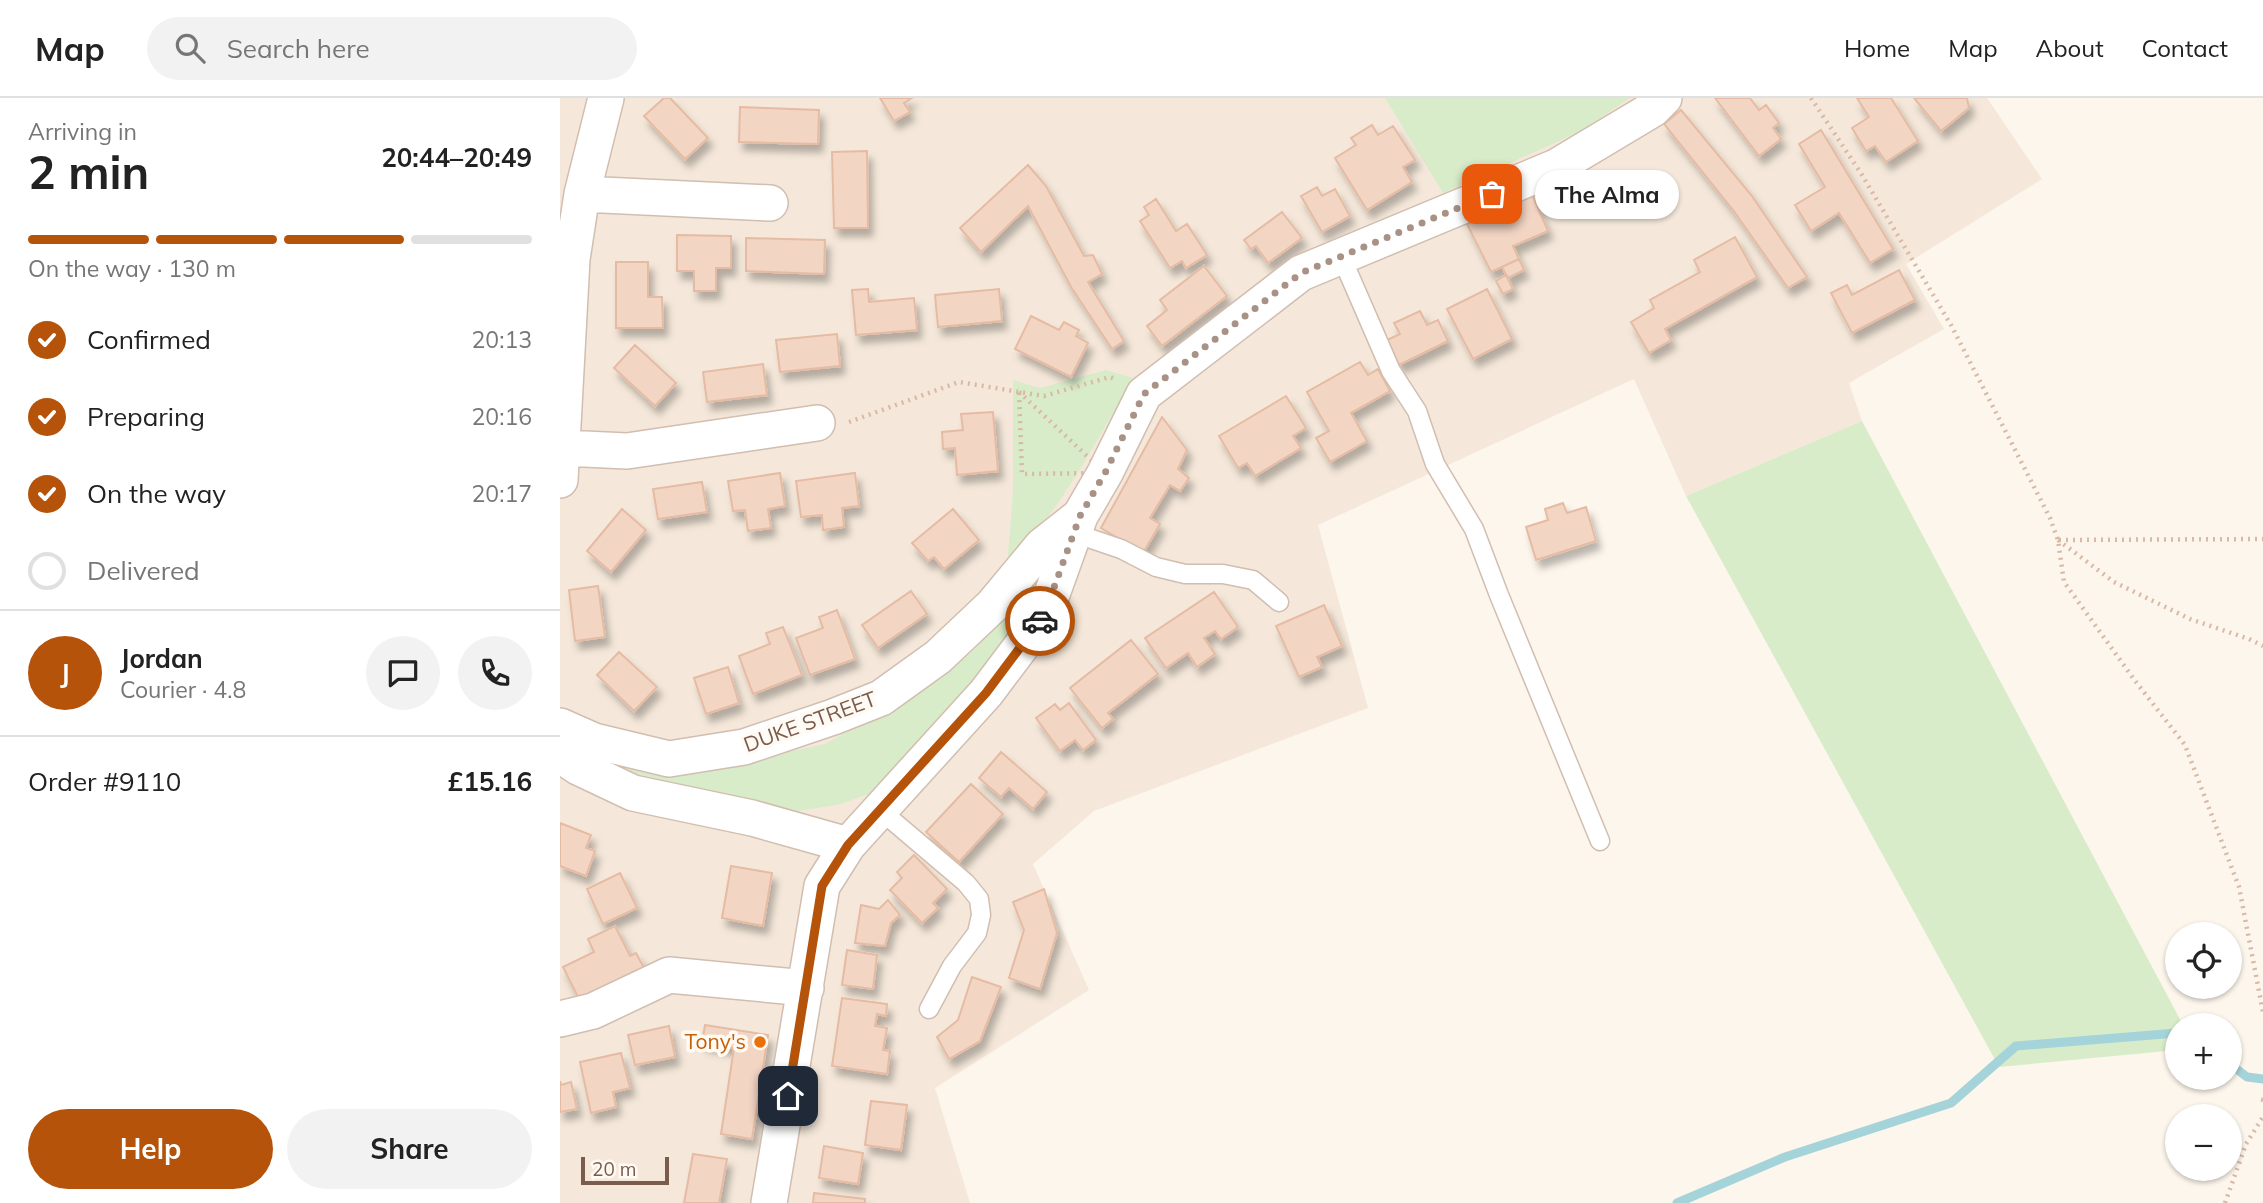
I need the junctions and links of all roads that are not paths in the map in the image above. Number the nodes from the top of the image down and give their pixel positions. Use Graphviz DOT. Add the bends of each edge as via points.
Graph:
graph roads {
  1 [pos="606,98"];
  2 [pos="1664,98"];
  3 [pos="582,194"];
  4 [pos="770,203"];
  5 [pos="1341,256"];
  6 [pos="564,331"];
  7 [pos="817,423"];
  8 [pos="561,464"];
  9 [pos="1077,524"];
  10 [pos="1279,602"];
  11 [pos="560,726"];
  12 [pos="560,755"];
  13 [pos="880,810"];
  14 [pos="1600,841"];
  15 [pos="848,845"];
  16 [pos="806,988"];
  17 [pos="929,1009"];
  18 [pos="560,1020"];
  19 [pos="769,1203"];
  1 -- 3 [label="street"];
  2 -- 5 [label="street" via="1556,167"];
  3 -- 4 [label="street"];
  3 -- 6 [label="street"];
  5 -- 9 [label="street" via="1301,273 1144,394"];
  5 -- 14 [label="lane" via="1391,371 1417,411 1435,464 1474,529"];
  6 -- 8 [label="street"];
  7 -- 8 [label="street"];
  9 -- 10 [label="lane" via="1156,567 1253,580"];
  9 -- 11 [label="street, DUKE STREET" via="1041,546 993,606 938,657 881,698 833,717 744,747 669,759 594,741"];
  9 -- 13 [label="street" via="1044,615 986,693"];
  12 -- 15 [label="street" via="633,793 752,818"];
  13 -- 15 [label="street"];
  13 -- 17 [label="lane" via="979,899 977,933 952,966"];
  15 -- 16 [label="street" via="822,886"];
  16 -- 18 [label="street" via="669,975 593,1011"];
  16 -- 19 [label="street"];
}
